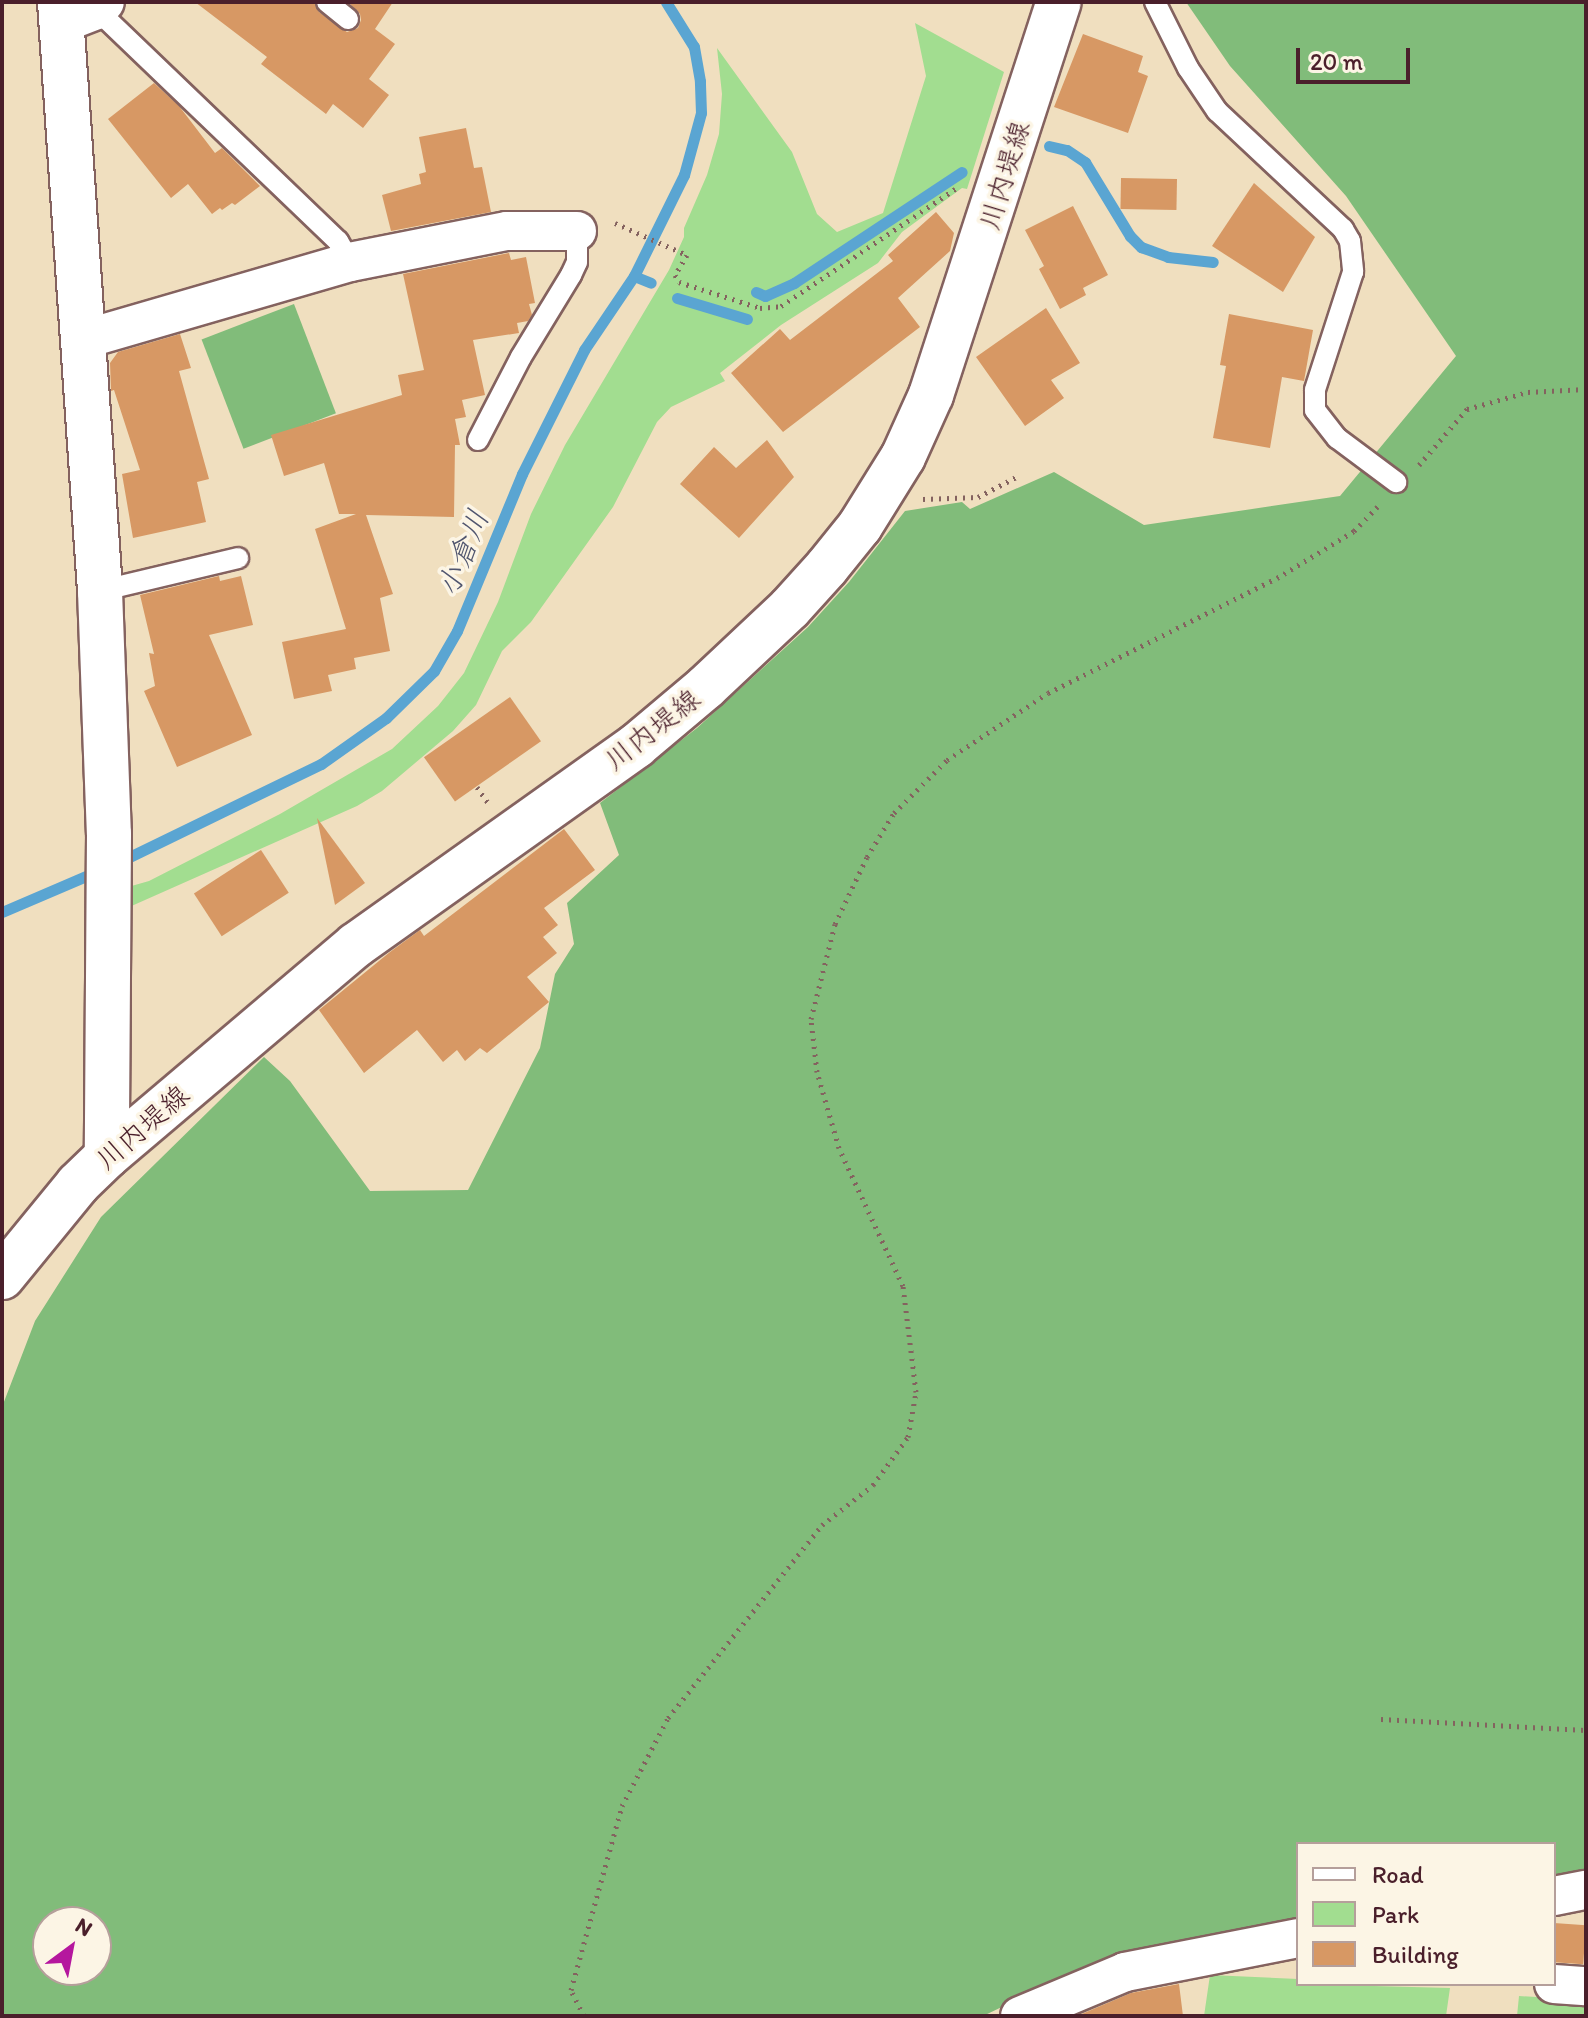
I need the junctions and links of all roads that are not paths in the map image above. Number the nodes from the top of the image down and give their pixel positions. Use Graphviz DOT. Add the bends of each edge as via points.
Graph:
graph roads {
  1 [pos="327,2"];
  2 [pos="1059,2"];
  3 [pos="1155,2"];
  4 [pos="81,9"];
  5 [pos="348,19"];
  6 [pos="594,227"];
  7 [pos="350,262"];
  8 [pos="85,339"];
  9 [pos="478,440"];
  10 [pos="1396,482"];
  11 [pos="238,558"];
  12 [pos="100,591"];
  13 [pos="107,1156"];
  14 [pos="2,1277"];
  15 [pos="1586,1890"];
  16 [pos="1556,1896"];
  17 [pos="1296,1938"];
  18 [pos="1245,1947"];
  19 [pos="1296,1962"];
  20 [pos="1556,1984"];
  21 [pos="1586,1986"];
  22 [pos="1020,2016"];
  1 -- 5 [label="lane"];
  2 -- 13 [label="main road, 川内堤線" via="931,395 903,457 827,567 706,687 636,746 337,960"];
  3 -- 10 [label="lane" via="1217,111 1350,241 1353,272 1315,390 1315,410 1337,438"];
  4 -- 7 [label="lane" via="338,241"];
  4 -- 8 [label="main road"];
  6 -- 7 [label="street" via="507,231"];
  6 -- 9 [label="lane"];
  7 -- 8 [label="street"];
  8 -- 12 [label="main road"];
  11 -- 12 [label="lane"];
  12 -- 13 [label="main road" via="109,834"];
  13 -- 14 [label="main road, 川内堤線"];
  15 -- 16 [label="street"];
  17 -- 18 [label="street"];
  18 -- 19 [label="street"];
  18 -- 22 [label="street" via="1116,1974"];
  20 -- 21 [label="street"];
}
